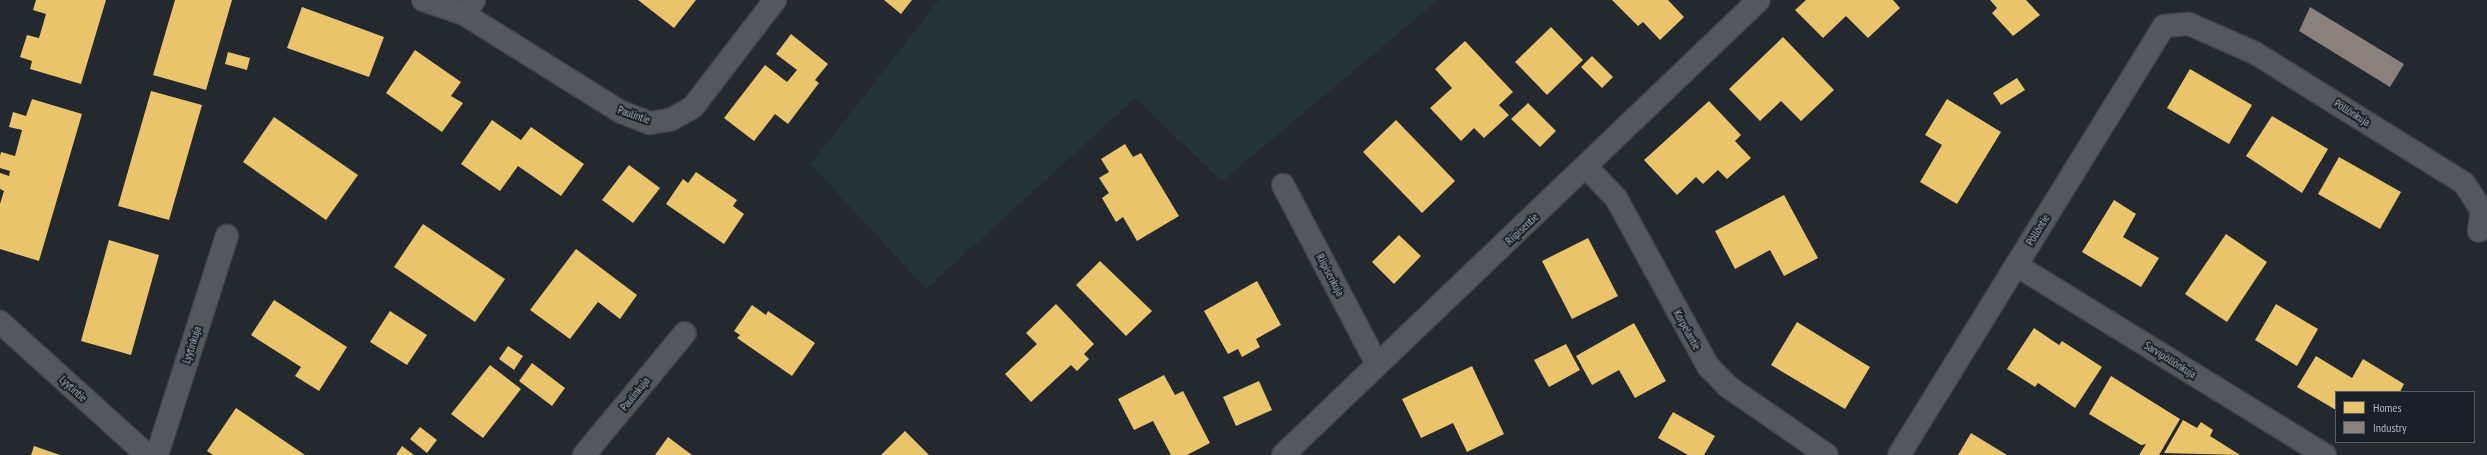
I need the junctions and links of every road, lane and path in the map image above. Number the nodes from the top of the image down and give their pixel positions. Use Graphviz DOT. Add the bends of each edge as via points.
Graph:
graph roads {
  1 [pos="423,0"];
  2 [pos="775,0"];
  3 [pos="1759,0"];
  4 [pos="469,7"];
  5 [pos="2190,24"];
  6 [pos="1587,168"];
  7 [pos="1283,185"];
  8 [pos="2479,231"];
  9 [pos="227,236"];
  10 [pos="2016,265"];
  11 [pos="0,322"];
  12 [pos="684,333"];
  13 [pos="1377,364"];
  14 [pos="147,455"];
  15 [pos="157,455"];
  16 [pos="584,455"];
  17 [pos="1283,455"];
  18 [pos="1828,455"];
  19 [pos="1899,455"];
  20 [pos="2325,455"];
  1 -- 4 [label="street, Paulintie"];
  2 -- 4 [label="street, Paulintie" via="693,107 670,120 650,123 621,112"];
  3 -- 6 [label="street, Riipisentie"];
  5 -- 8 [label="street, Pöllönkuja" via="2255,53 2464,183 2482,211"];
  5 -- 10 [label="street, Pöllöntie" via="2164,26"];
  6 -- 13 [label="street, Riipisentie"];
  6 -- 18 [label="street, Korpelantie" via="1616,198 1708,366 1727,386"];
  7 -- 13 [label="street, Riipisenkuja"];
  9 -- 15 [label="street, Lyytinkuja"];
  10 -- 19 [label="street, Pöllöntie"];
  10 -- 20 [label="street, Sarvipöllönkuja"];
  11 -- 14 [label="street, Lyytintie"];
  12 -- 16 [label="street, Paulinkuja"];
  13 -- 17 [label="street, Riipisentie"];
}
